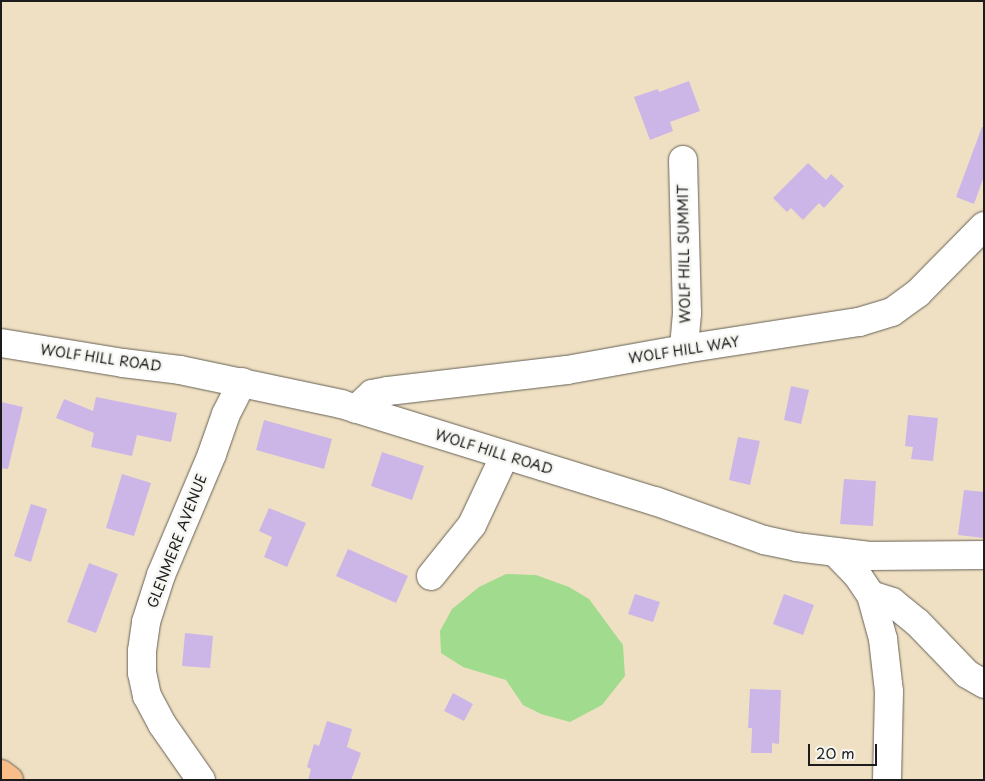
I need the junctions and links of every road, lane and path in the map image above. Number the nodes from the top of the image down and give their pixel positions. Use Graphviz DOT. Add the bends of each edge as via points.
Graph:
graph roads {
  1 [pos="683,160"];
  2 [pos="984,226"];
  3 [pos="1,343"];
  4 [pos="684,349"];
  5 [pos="242,382"];
  6 [pos="356,409"];
  7 [pos="505,455"];
  8 [pos="835,552"];
  9 [pos="984,555"];
  10 [pos="431,576"];
  11 [pos="871,595"];
  12 [pos="984,684"];
  13 [pos="1,774"];
  14 [pos="9,780"];
  15 [pos="201,780"];
  16 [pos="887,780"];
  1 -- 4 [label="street, WOLF HILL SUMMIT" via="687,313"];
  2 -- 4 [label="street, WOLF HILL WAY" via="918,293 892,312 859,322"];
  3 -- 5 [label="street, WOLF HILL ROAD"];
  4 -- 6 [label="street, WOLF HILL WAY" via="567,370 388,391 372,394"];
  5 -- 6 [label="street, WOLF HILL ROAD"];
  5 -- 15 [label="street, GLENMERE AVENUE" via="161,575 146,622 142,651 147,696 162,724"];
  6 -- 7 [label="street, WOLF HILL ROAD"];
  7 -- 8 [label="street, WOLF HILL ROAD" via="655,501 764,540"];
  7 -- 10 [label="street" via="472,525"];
  8 -- 9 [label="street, WOLF HILL ROAD" via="869,556"];
  8 -- 11 [label="street"];
  11 -- 12 [label="street" via="892,602 917,622 967,674"];
  11 -- 16 [label="street" via="887,665"];
  13 -- 14 [label="highway"];
}
